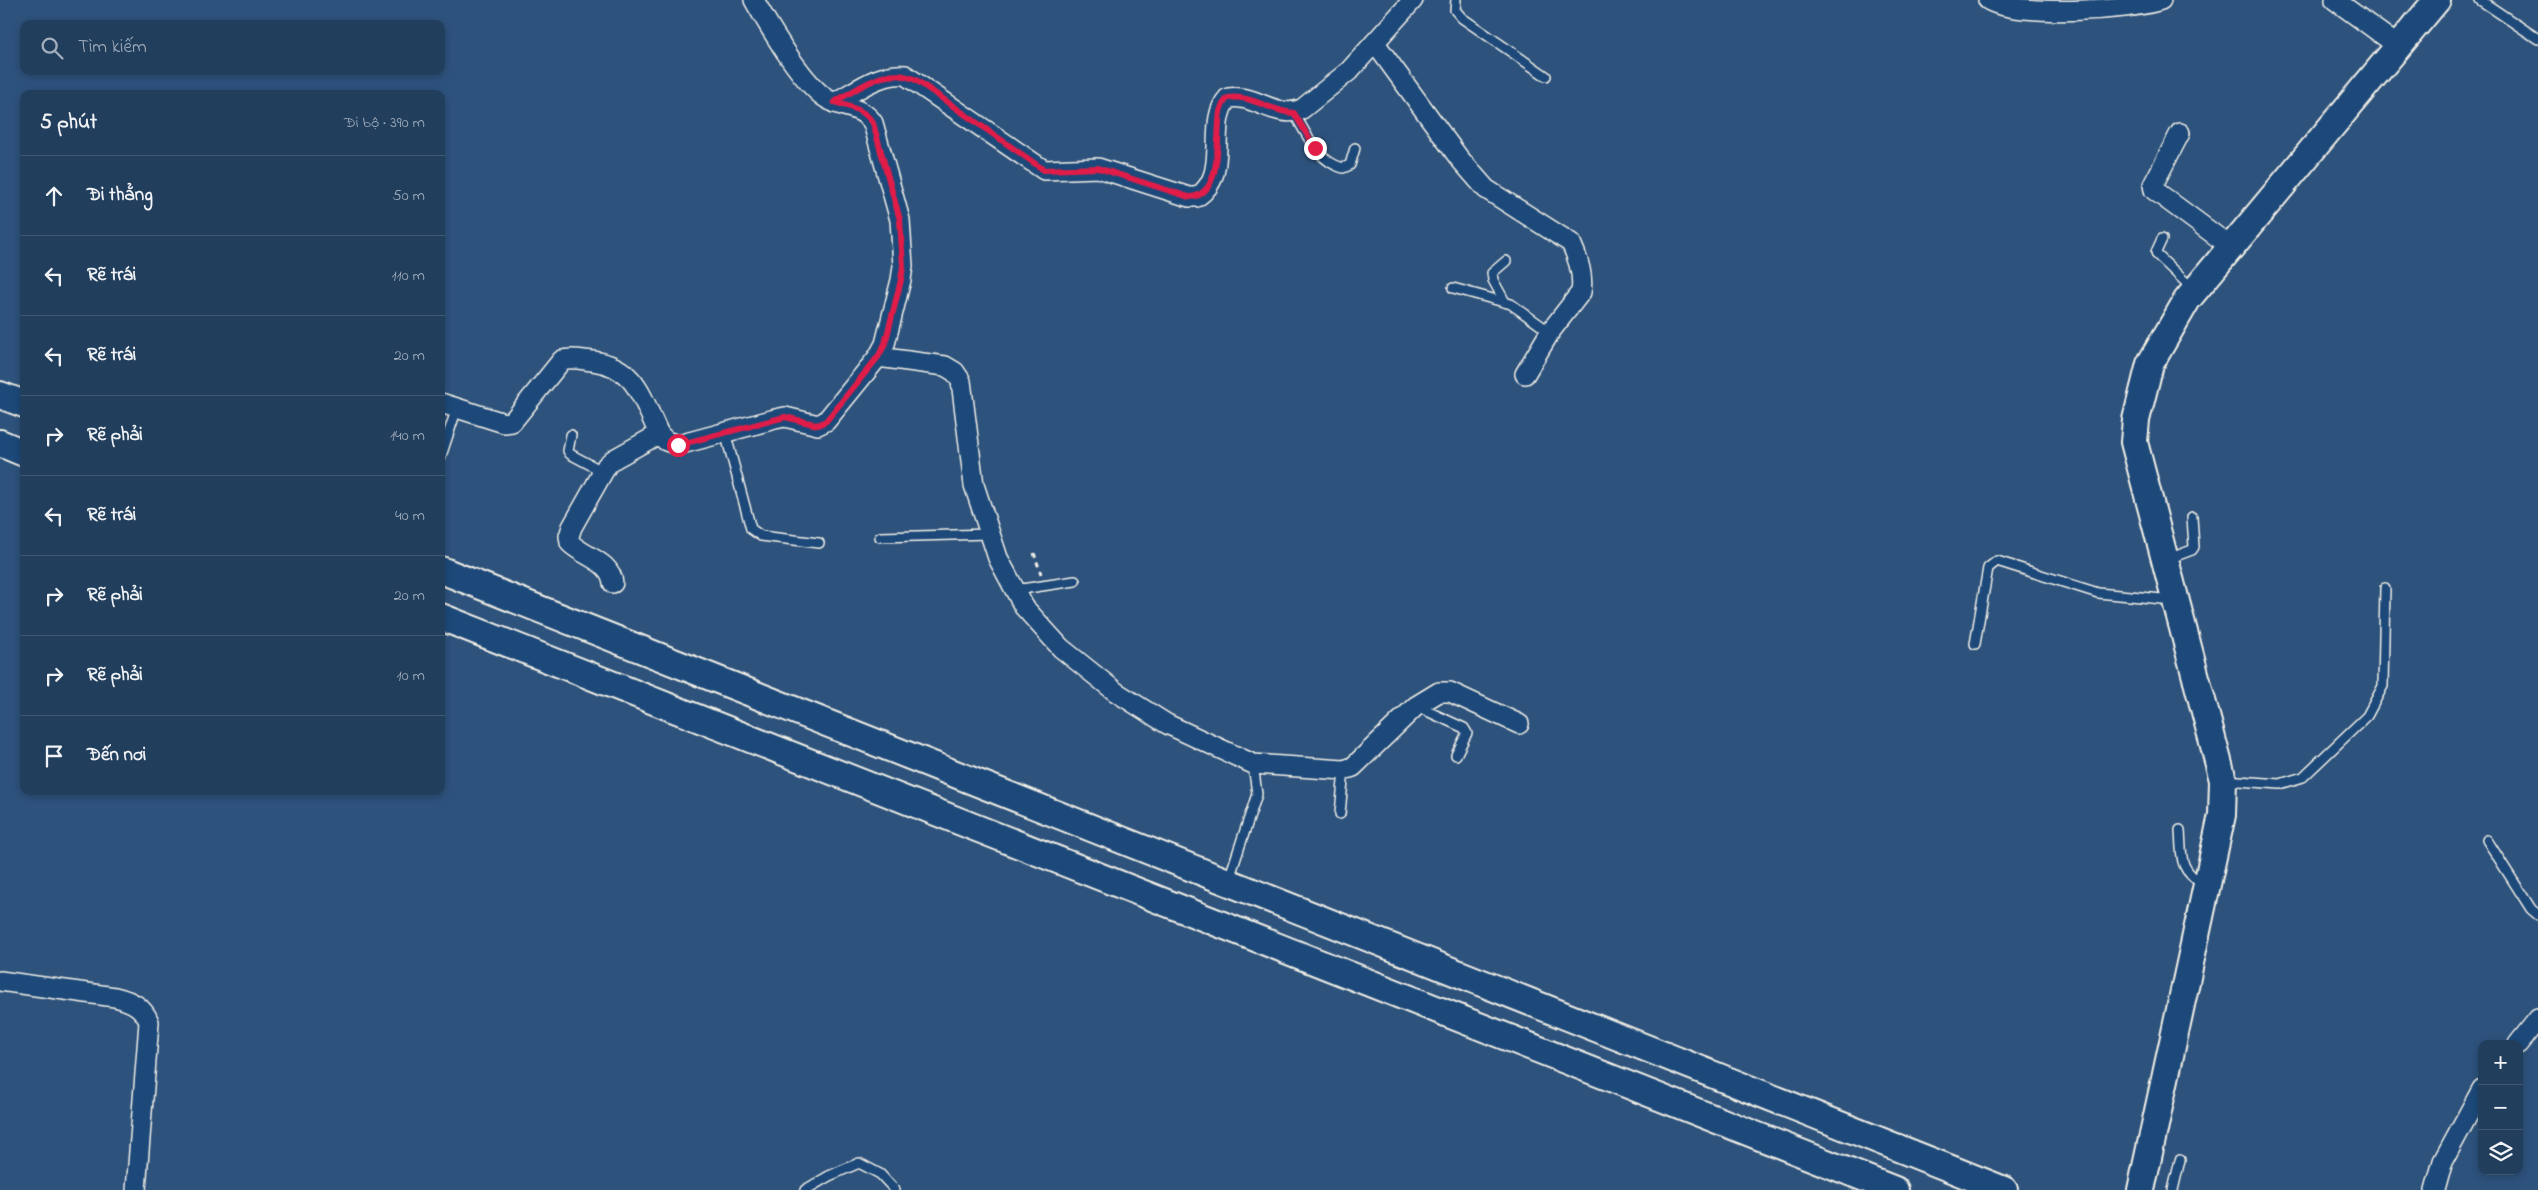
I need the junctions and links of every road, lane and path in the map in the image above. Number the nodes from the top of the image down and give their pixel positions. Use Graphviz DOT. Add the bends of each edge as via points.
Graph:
graph roads {
  1 [pos="754,0"];
  2 [pos="1414,0"];
  3 [pos="1456,0"];
  4 [pos="1988,0"];
  5 [pos="2161,0"];
  6 [pos="2335,0"];
  7 [pos="2437,0"];
  8 [pos="2480,0"];
  9 [pos="2538,39"];
  10 [pos="1375,43"];
  11 [pos="2398,46"];
  12 [pos="1546,76"];
  13 [pos="834,102"];
  14 [pos="1294,113"];
  15 [pos="2180,133"];
  16 [pos="1356,148"];
  17 [pos="2162,239"];
  18 [pos="2231,247"];
  19 [pos="1506,261"];
  20 [pos="1453,288"];
  21 [pos="2194,290"];
  22 [pos="1505,302"];
  23 [pos="1550,332"];
  24 [pos="878,357"];
  25 [pos="1525,374"];
  26 [pos="0,395"];
  27 [pos="20,402"];
  28 [pos="449,406"];
  29 [pos="445,431"];
  30 [pos="725,432"];
  31 [pos="660,434"];
  32 [pos="571,435"];
  33 [pos="0,443"];
  34 [pos="20,451"];
  35 [pos="602,471"];
  36 [pos="2192,517"];
  37 [pos="990,534"];
  38 [pos="880,537"];
  39 [pos="819,543"];
  40 [pos="1034,553"];
  41 [pos="2165,560"];
  42 [pos="445,572"];
  43 [pos="1075,581"];
  44 [pos="613,583"];
  45 [pos="1044,586"];
  46 [pos="2385,588"];
  47 [pos="1015,590"];
  48 [pos="2176,601"];
  49 [pos="445,619"];
  50 [pos="1974,644"];
  51 [pos="1416,706"];
  52 [pos="1519,724"];
  53 [pos="1456,754"];
  54 [pos="1253,764"];
  55 [pos="1344,770"];
  56 [pos="2223,780"];
  57 [pos="1340,814"];
  58 [pos="2180,830"];
  59 [pos="2487,840"];
  60 [pos="1228,882"];
  61 [pos="2206,886"];
  62 [pos="2538,915"];
  63 [pos="0,981"];
  64 [pos="2538,1020"];
  65 [pos="2521,1040"];
  66 [pos="2478,1097"];
  67 [pos="2180,1160"];
  68 [pos="136,1190"];
  69 [pos="805,1190"];
  70 [pos="895,1190"];
  71 [pos="1895,1190"];
  72 [pos="2004,1190"];
  73 [pos="2141,1190"];
  74 [pos="2173,1190"];
  75 [pos="2435,1190"];
  1 -- 13 [label="street" via="779,42 816,90"];
  2 -- 10 [label="street"];
  3 -- 12 [label="lane" via="1455,10 1462,18"];
  4 -- 5 [label="street" via="1995,5 2020,10 2121,8"];
  6 -- 11 [label="street"];
  7 -- 11 [label="street"];
  8 -- 9 [label="lane"];
  10 -- 14 [label="street" via="1349,71"];
  10 -- 23 [label="street" via="1458,158 1486,189 1571,244 1577,256 1581,292"];
  11 -- 18 [label="street"];
  13 -- 14 [label="street" via="882,77 905,75 1044,170 1098,168 1189,197 1203,193 1216,166 1220,111 1228,98 1244,98"];
  13 -- 24 [label="street" via="861,111 873,123 900,220 901,280 885,344"];
  14 -- 16 [label="lane" via="1315,148 1336,167 1350,165"];
  15 -- 18 [label="street" via="2153,185 2154,190"];
  17 -- 21 [label="lane" via="2157,255"];
  18 -- 21 [label="street"];
  19 -- 22 [label="lane" via="1492,273"];
  20 -- 22 [label="lane"];
  21 -- 41 [label="street" via="2150,364 2136,420 2134,442"];
  22 -- 23 [label="lane"];
  23 -- 25 [label="street"];
  24 -- 30 [label="street" via="826,421 818,425 785,417"];
  24 -- 37 [label="street" via="945,366 961,381 974,485"];
  26 -- 27 [label="street"];
  28 -- 29 [label="lane"];
  28 -- 31 [label="street" via="504,423 512,422 562,360 608,363 627,373 634,381"];
  30 -- 31 [label="street" via="678,445 666,441"];
  30 -- 39 [label="lane" via="752,529 761,536"];
  31 -- 35 [label="street" via="614,459"];
  32 -- 35 [label="lane" via="570,454"];
  33 -- 34 [label="street"];
  35 -- 44 [label="street" via="569,536 570,543 606,567 612,574"];
  36 -- 41 [label="lane" via="2192,550"];
  37 -- 38 [label="lane"];
  37 -- 47 [label="street"];
  40 -- 45 [label="path"];
  41 -- 48 [label="street"];
  42 -- 60 [label="street"];
  43 -- 45 [label="lane"];
  45 -- 47 [label="lane"];
  46 -- 56 [label="lane" via="2383,686 2367,716 2303,777 2280,784"];
  47 -- 54 [label="street" via="1024,607 1061,648 1116,692 1167,724"];
  48 -- 50 [label="lane" via="2098,593 1997,561 1988,568"];
  48 -- 56 [label="street"];
  49 -- 71 [label="street"];
  51 -- 52 [label="street" via="1439,692 1450,692"];
  51 -- 53 [label="lane" via="1464,728 1467,733"];
  51 -- 55 [label="street" via="1353,768"];
  54 -- 55 [label="street"];
  54 -- 60 [label="lane" via="1257,794"];
  55 -- 57 [label="lane"];
  56 -- 61 [label="street" via="2222,815"];
  58 -- 61 [label="lane" via="2183,867 2190,877"];
  59 -- 62 [label="lane"];
  60 -- 72 [label="street"];
  61 -- 73 [label="street"];
  63 -- 68 [label="street" via="115,997 132,1001 146,1013 148,1022"];
  64 -- 65 [label="street"];
  66 -- 75 [label="street" via="2449,1148"];
  67 -- 74 [label="lane"];
  69 -- 70 [label="lane" via="859,1163 880,1174"];
}
